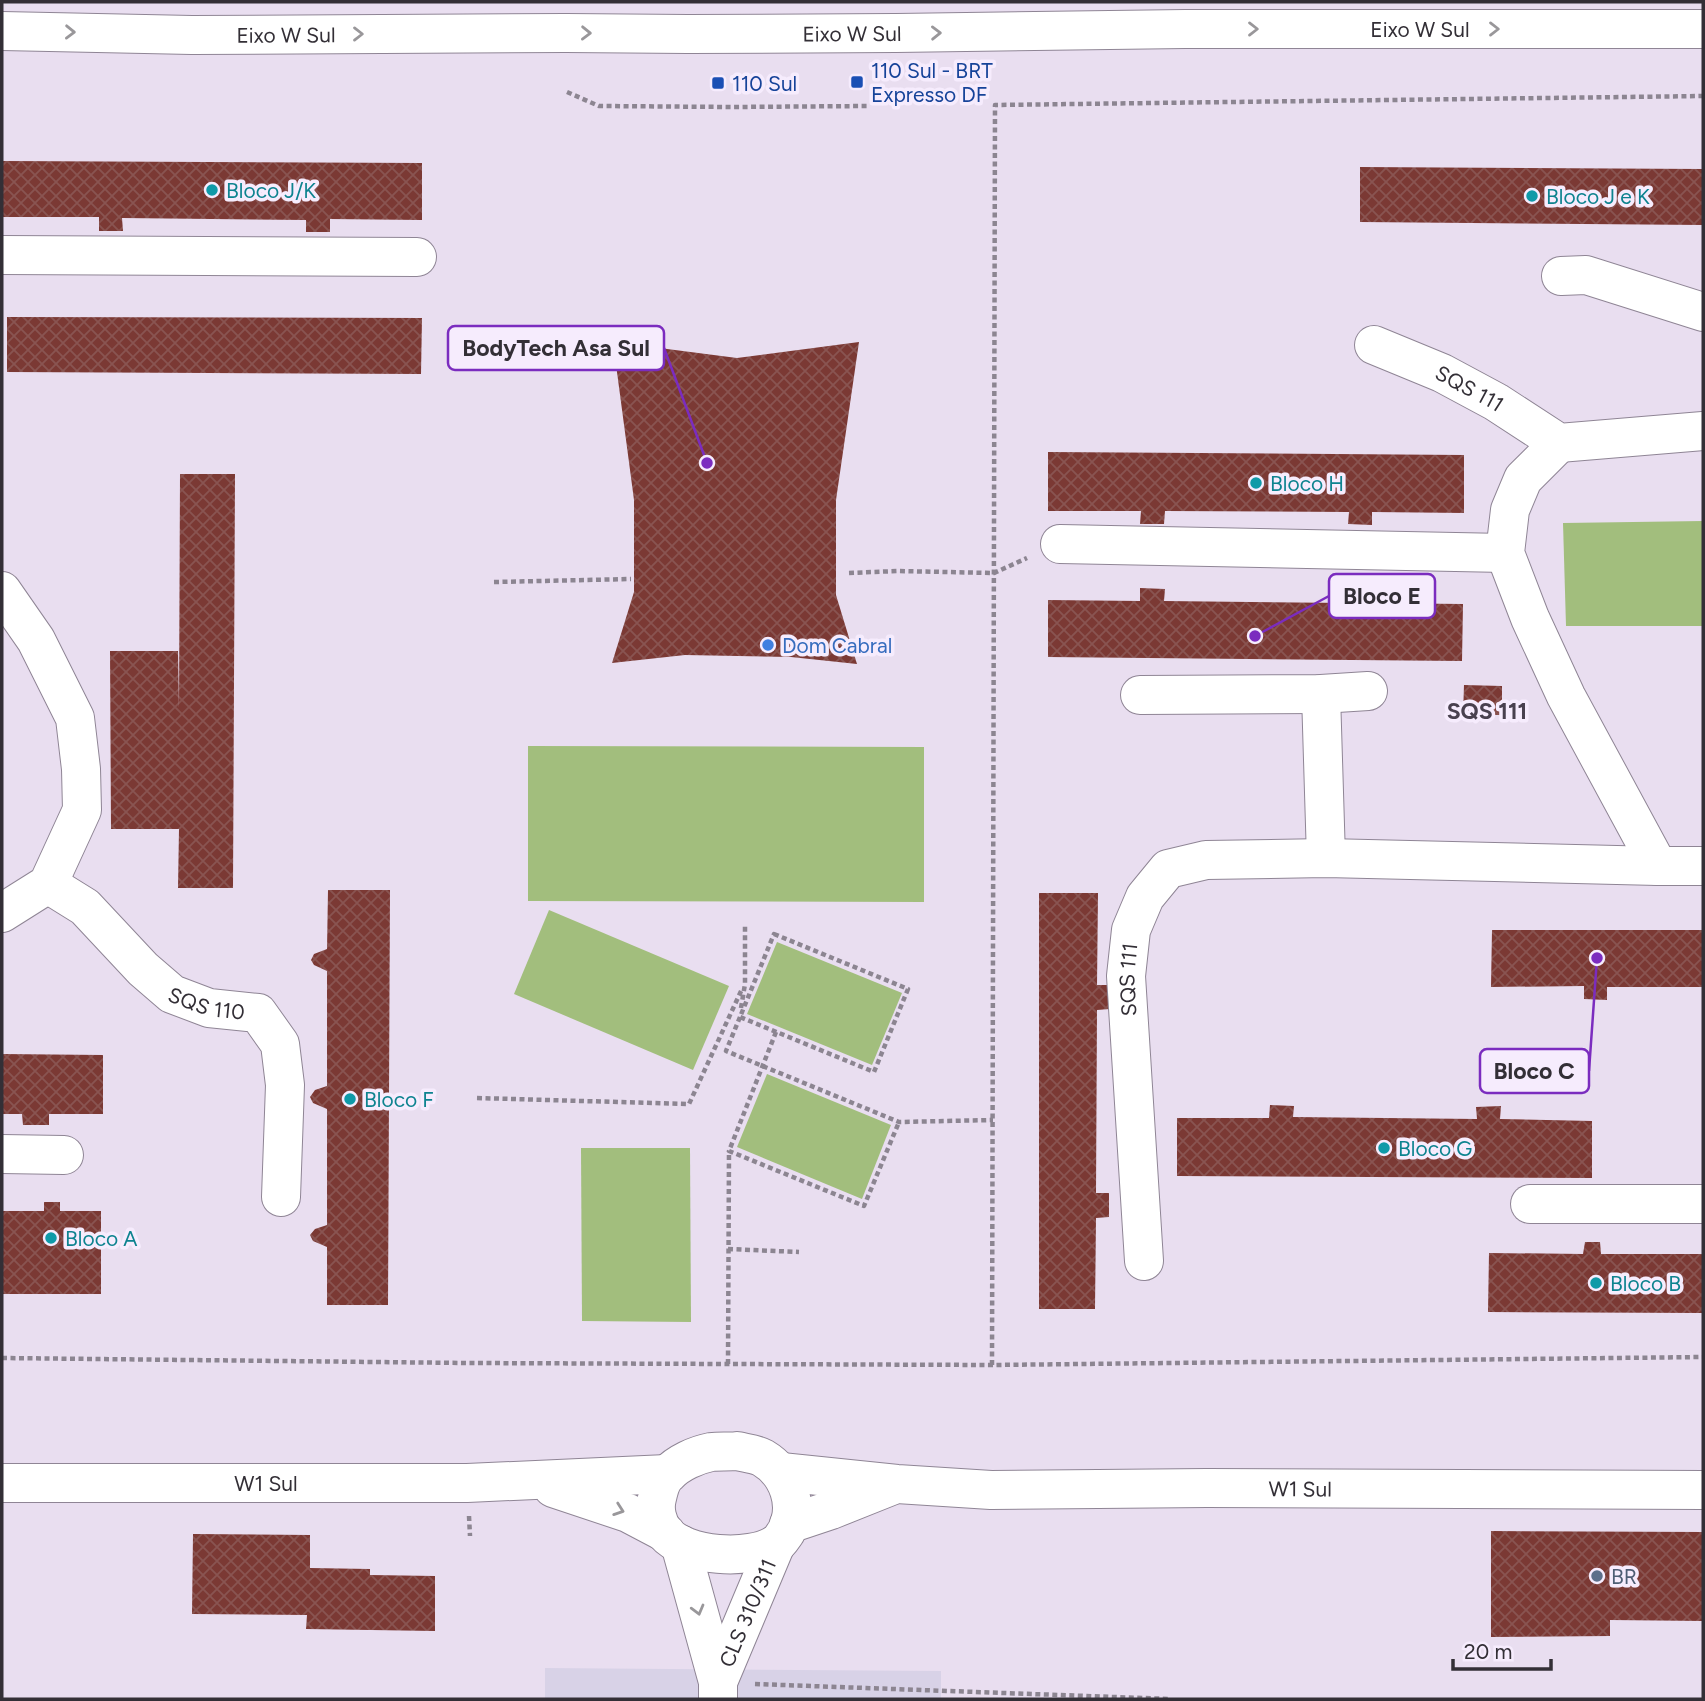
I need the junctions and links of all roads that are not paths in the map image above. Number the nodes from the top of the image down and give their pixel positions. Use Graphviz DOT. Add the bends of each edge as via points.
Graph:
graph roads {
  1 [pos="1703,29"];
  2 [pos="2,31"];
  3 [pos="2,255"];
  4 [pos="417,257"];
  5 [pos="1561,276"];
  6 [pos="1703,312"];
  7 [pos="1374,345"];
  8 [pos="1703,431"];
  9 [pos="1559,443"];
  10 [pos="1060,544"];
  11 [pos="1505,553"];
  12 [pos="2,591"];
  13 [pos="19,640"];
  14 [pos="1368,691"];
  15 [pos="1321,694"];
  16 [pos="1140,695"];
  17 [pos="1326,858"];
  18 [pos="1658,866"];
  19 [pos="1703,866"];
  20 [pos="48,884"];
  21 [pos="2,913"];
  22 [pos="2,1154"];
  23 [pos="64,1155"];
  24 [pos="281,1198"];
  25 [pos="1530,1204"];
  26 [pos="1703,1204"];
  27 [pos="1144,1261"];
  28 [pos="781,1472"];
  29 [pos="667,1474"];
  30 [pos="531,1481"];
  31 [pos="2,1483"];
  32 [pos="897,1484"];
  33 [pos="1703,1490"];
  34 [pos="783,1534"];
  35 [pos="673,1539"];
  36 [pos="718,1691"];
  2 -- 1 [label="street, Eixo W Sul, one-way" via="192,35"];
  3 -- 4 [label="street"];
  5 -- 6 [label="street" via="1586,275"];
  7 -- 9 [label="street, SQS 111" via="1442,373"];
  8 -- 9 [label="street"];
  9 -- 11 [label="street" via="1523,478 1510,510"];
  10 -- 11 [label="street"];
  11 -- 18 [label="street" via="1566,696"];
  12 -- 13 [label="street"];
  13 -- 20 [label="street" via="75,718 82,810"];
  14 -- 15 [label="street"];
  15 -- 16 [label="street"];
  15 -- 17 [label="street"];
  17 -- 18 [label="street, SQS 111"];
  17 -- 27 [label="street, SQS 111" via="1206,860 1168,869 1145,897 1131,930 1126,976"];
  18 -- 19 [label="street, SQS 111"];
  20 -- 21 [label="street"];
  20 -- 24 [label="street, SQS 110" via="85,907 172,994 209,1008 258,1013 280,1044 282,1058"];
  22 -- 23 [label="street"];
  25 -- 26 [label="street"];
  28 -- 29 [label="street" via="762,1457 737,1451 711,1452"];
  28 -- 32 [label="street, W1 Sul"];
  28 -- 34 [label="street" via="792,1507"];
  29 -- 30 [label="street, W1 Sul"];
  29 -- 35 [label="street" via="656,1502 657,1517"];
  30 -- 31 [label="street, W1 Sul"];
  30 -- 35 [label="street, W1 Sul, one-way" via="628,1513"];
  32 -- 33 [label="street, W1 Sul" via="991,1490"];
  32 -- 34 [label="street, W1 Sul"];
  34 -- 35 [label="street" via="751,1554 701,1552"];
  34 -- 36 [label="street, CLS 310/311"];
  35 -- 36 [label="street, CLS 310/311, one-way"];
}
